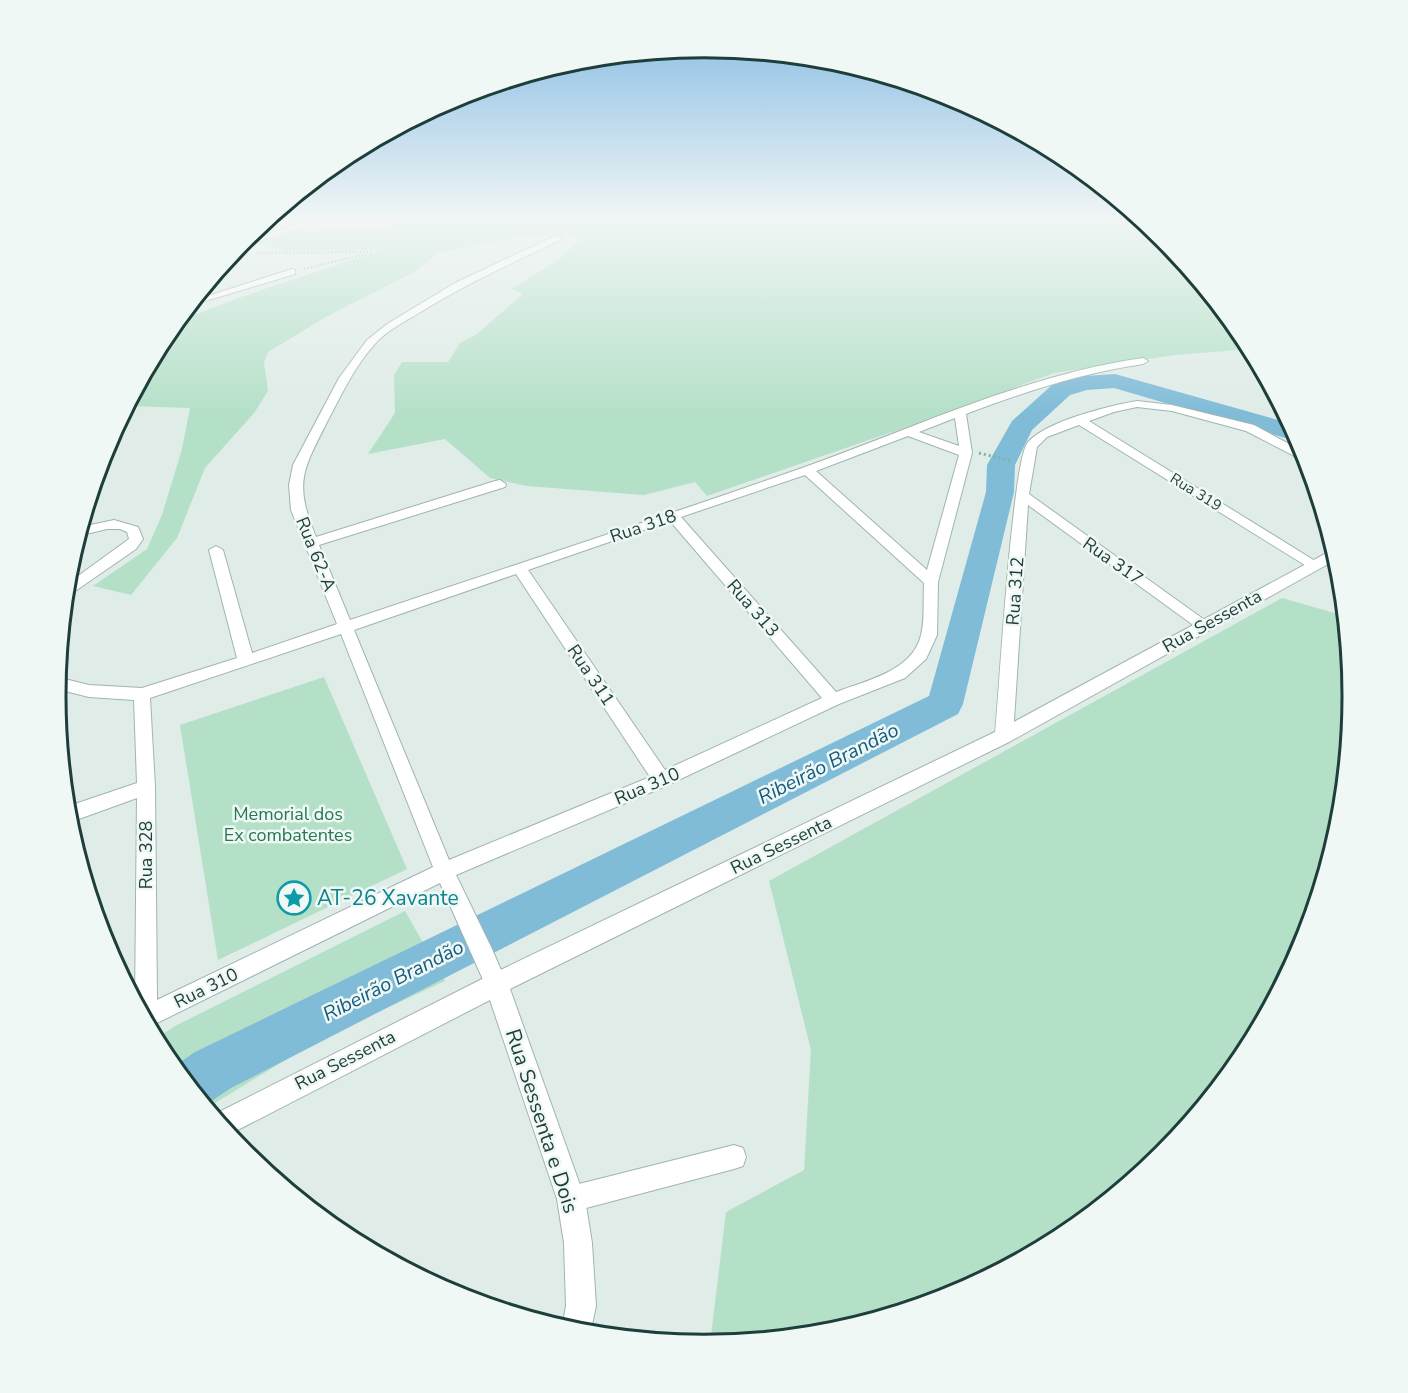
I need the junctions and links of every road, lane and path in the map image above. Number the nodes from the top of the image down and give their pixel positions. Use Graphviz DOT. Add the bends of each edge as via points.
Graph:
graph roads {
  1 [pos="260,282"];
  2 [pos="464,282"];
  3 [pos="205,300"];
  4 [pos="1143,361"];
  5 [pos="960,413"];
  6 [pos="1079,420"];
  7 [pos="908,432"];
  8 [pos="1292,450"];
  9 [pos="973,453"];
  10 [pos="1006,460"];
  11 [pos="807,470"];
  12 [pos="500,484"];
  13 [pos="1022,495"];
  14 [pos="672,515"];
  15 [pos="88,530"];
  16 [pos="312,543"];
  17 [pos="216,550"];
  18 [pos="1327,558"];
  19 [pos="1313,564"];
  20 [pos="520,569"];
  21 [pos="930,582"];
  22 [pos="76,584"];
  23 [pos="1205,626"];
  24 [pos="346,627"];
  25 [pos="246,661"];
  26 [pos="66,685"];
  27 [pos="142,694"];
  28 [pos="833,700"];
  29 [pos="1005,736"];
  30 [pos="662,780"];
  31 [pos="146,787"];
  32 [pos="76,812"];
  33 [pos="444,871"];
  34 [pos="496,984"];
  35 [pos="145,1004"];
  36 [pos="151,1014"];
  37 [pos="228,1121"];
  38 [pos="734,1157"];
  39 [pos="572,1199"];
  40 [pos="578,1322"];
  1 -- 3 [label="street"];
  2 -- 16 [label="street, Rua 62-A" via="391,326 355,361 299,465 295,485 298,510"];
  4 -- 5 [label="street, Rua 318" via="1056,378"];
  5 -- 7 [label="street, Rua 318"];
  5 -- 9 [label="street, Rua 310"];
  6 -- 8 [label="street" via="1137,404 1172,408 1233,423"];
  6 -- 13 [label="street, Rua 312" via="1043,434 1031,447"];
  6 -- 19 [label="street, Rua 319"];
  7 -- 9 [label="street"];
  7 -- 11 [label="street, Rua 318"];
  9 -- 10 [label="path"];
  9 -- 21 [label="street, Rua 310"];
  11 -- 14 [label="street, Rua 318"];
  11 -- 21 [label="street"];
  12 -- 16 [label="street"];
  13 -- 23 [label="street, Rua 317"];
  13 -- 29 [label="street, Rua 312"];
  14 -- 20 [label="street, Rua 318"];
  14 -- 28 [label="street, Rua 313"];
  15 -- 22 [label="street" via="125,525 134,530 136,539"];
  16 -- 24 [label="street, Rua 62-A"];
  17 -- 25 [label="street"];
  18 -- 19 [label="street, Rua Sessenta"];
  19 -- 23 [label="street, Rua Sessenta"];
  20 -- 24 [label="street, Rua 318"];
  20 -- 30 [label="street, Rua 311"];
  21 -- 28 [label="street, Rua 310" via="929,634 920,655 899,674"];
  23 -- 29 [label="street, Rua Sessenta"];
  24 -- 25 [label="street, Rua 318"];
  24 -- 33 [label="street, Rua 62-A"];
  25 -- 27 [label="street, Rua 318"];
  26 -- 27 [label="street" via="89,691"];
  27 -- 31 [label="street, Rua 328"];
  28 -- 30 [label="street, Rua 310"];
  29 -- 34 [label="street, Rua Sessenta"];
  30 -- 33 [label="street, Rua 310"];
  31 -- 32 [label="street"];
  31 -- 35 [label="street, Rua 328"];
  33 -- 34 [label="street, Rua 62-A"];
  33 -- 36 [label="street, Rua 310"];
  34 -- 37 [label="street, Rua Sessenta"];
  34 -- 39 [label="street, Rua Sessenta e Dois"];
  38 -- 39 [label="street"];
  39 -- 40 [label="street, Rua Sessenta e Dois" via="578,1243"];
}
